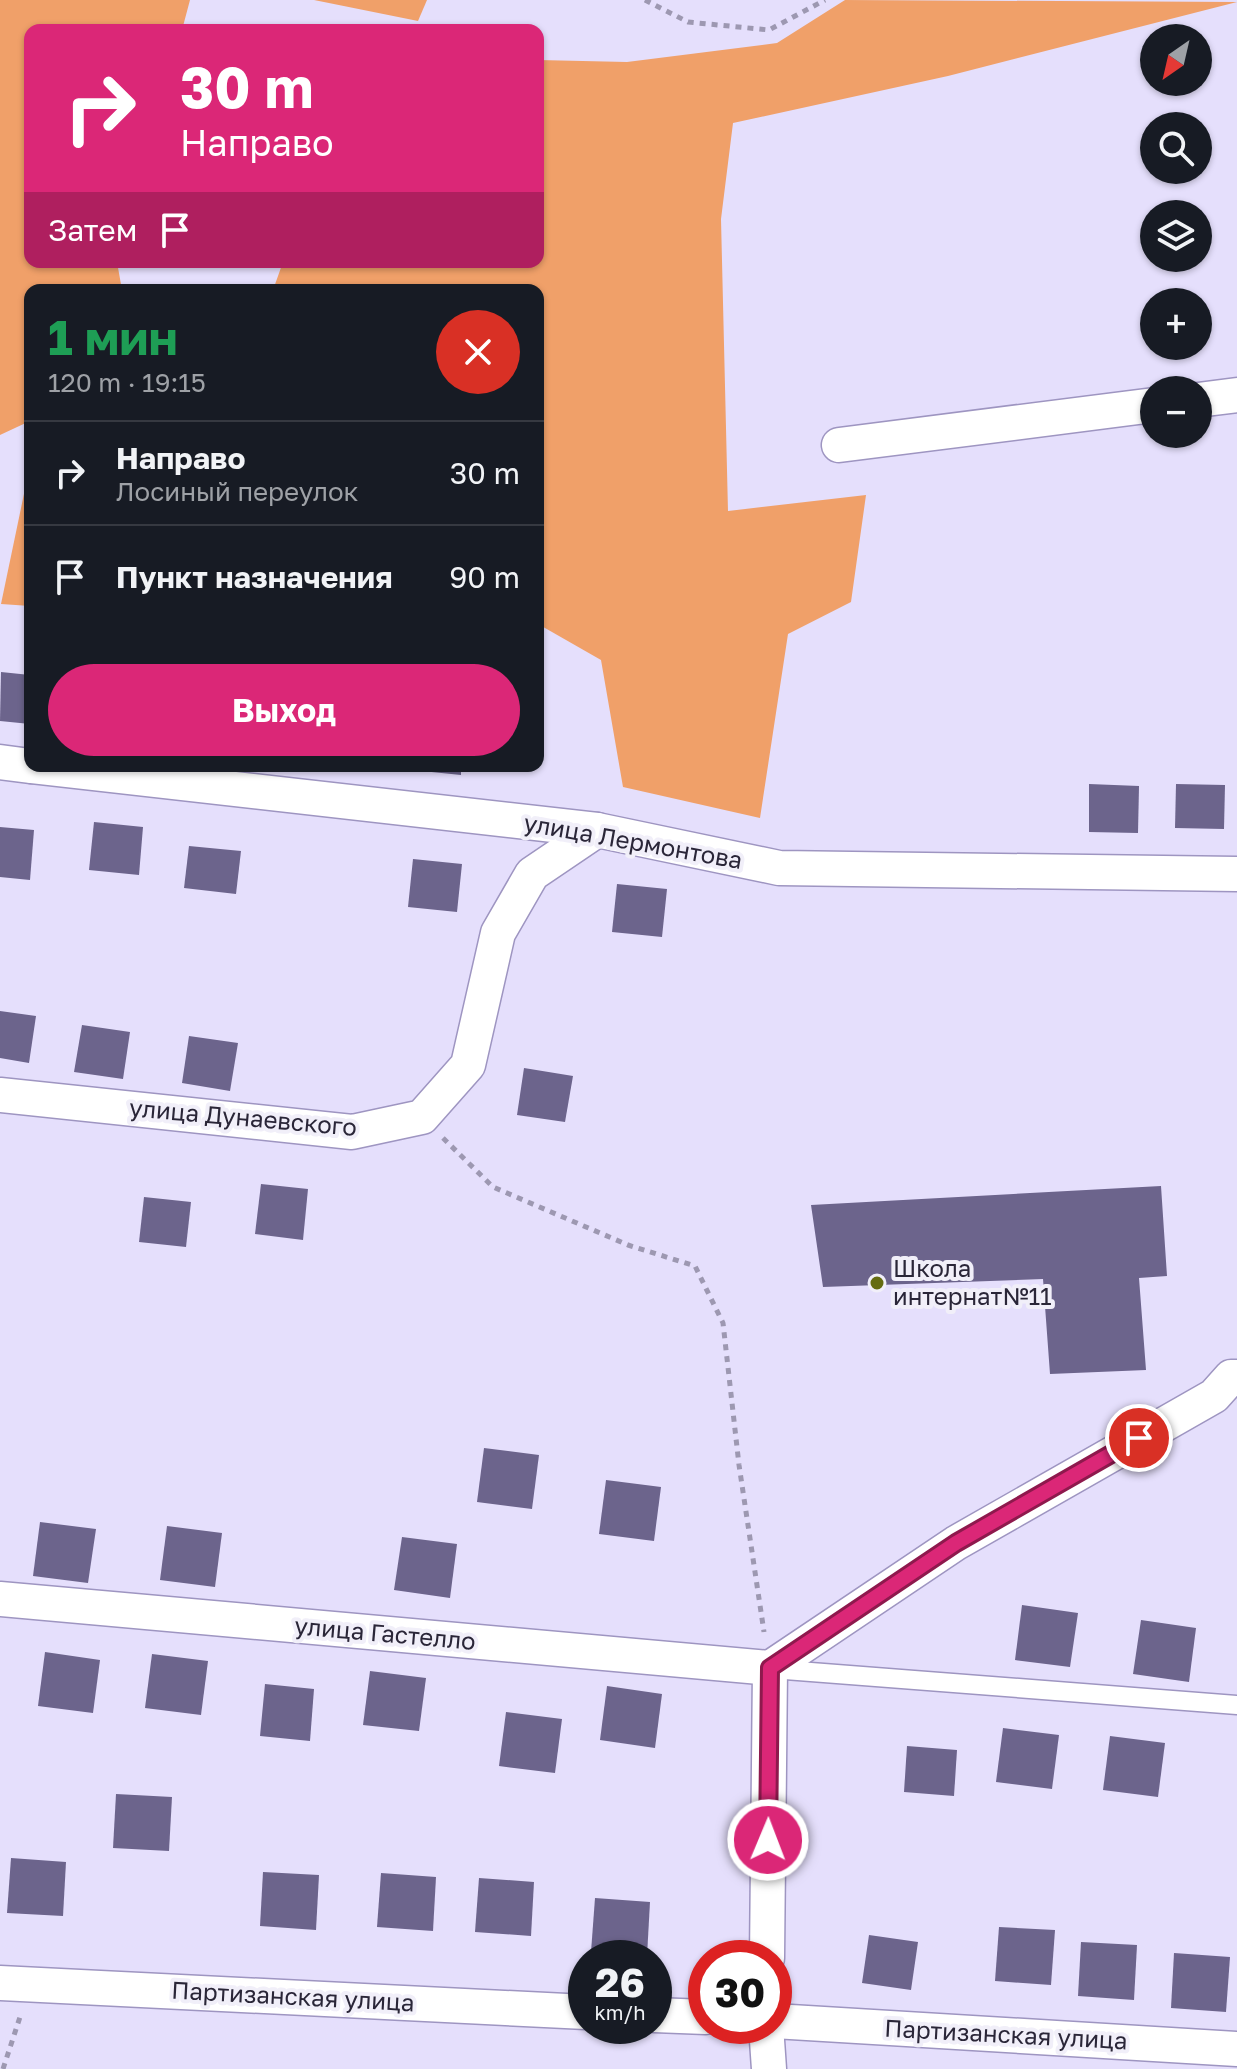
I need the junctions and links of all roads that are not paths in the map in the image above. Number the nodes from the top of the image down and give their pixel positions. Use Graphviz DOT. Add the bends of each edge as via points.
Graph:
graph roads {
  1 [pos="1237,395"];
  2 [pos="1212,398"];
  3 [pos="1140,407"];
  4 [pos="839,445"];
  5 [pos="0,762"];
  6 [pos="24,765"];
  7 [pos="84,772"];
  8 [pos="597,830"];
  9 [pos="1237,874"];
  10 [pos="0,1095"];
  11 [pos="1237,1377"];
  12 [pos="0,1599"];
  13 [pos="770,1668"];
  14 [pos="1237,1705"];
  15 [pos="767,1940"];
  16 [pos="15,1984"];
  17 [pos="568,2011"];
  18 [pos="792,2022"];
  19 [pos="767,2044"];
  20 [pos="1237,2049"];
  21 [pos="769,2069"];
  1 -- 2 [label="street"];
  3 -- 4 [label="street"];
  5 -- 6 [label="street, улица Лермонтова"];
  7 -- 8 [label="street, улица Лермонтова"];
  8 -- 9 [label="street, улица Лермонтова" via="779,868"];
  8 -- 10 [label="street, улица Дунаевского" via="532,874 498,933 468,1065 422,1117 352,1132"];
  11 -- 13 [label="street" via="1214,1396 956,1543"];
  12 -- 13 [label="street, улица Гастелло"];
  13 -- 14 [label="lane"];
  13 -- 15 [label="street"];
  16 -- 17 [label="street, Партизанская улица"];
  18 -- 20 [label="street, Партизанская улица"];
  19 -- 21 [label="street"];
}
